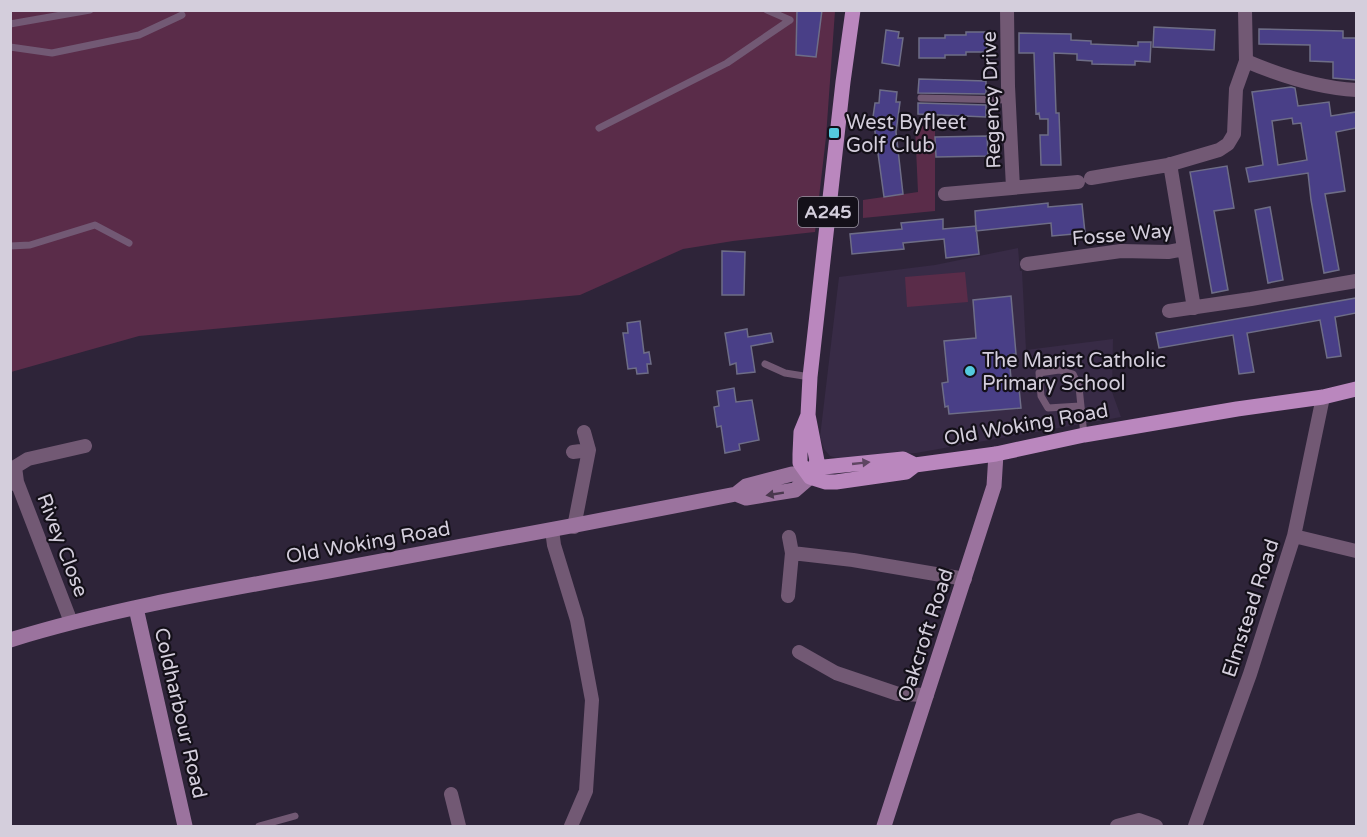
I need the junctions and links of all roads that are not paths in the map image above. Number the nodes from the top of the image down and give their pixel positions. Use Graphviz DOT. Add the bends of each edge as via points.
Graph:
graph roads {
  1 [pos="90,10"];
  2 [pos="767,10"];
  3 [pos="853,10"];
  4 [pos="1008,10"];
  5 [pos="1245,10"];
  6 [pos="182,15"];
  7 [pos="10,24"];
  8 [pos="10,47"];
  9 [pos="1246,61"];
  10 [pos="1356,90"];
  11 [pos="921,98"];
  12 [pos="1009,100"];
  13 [pos="599,128"];
  14 [pos="1170,164"];
  15 [pos="1013,188"];
  16 [pos="945,194"];
  17 [pos="129,243"];
  18 [pos="10,246"];
  19 [pos="1184,249"];
  20 [pos="1027,264"];
  21 [pos="1356,281"];
  22 [pos="1194,308"];
  23 [pos="1169,311"];
  24 [pos="765,364"];
  25 [pos="810,377"];
  26 [pos="1356,388"];
  27 [pos="1323,397"];
  28 [pos="1080,406"];
  29 [pos="584,432"];
  30 [pos="1084,435"];
  31 [pos="85,446"];
  32 [pos="589,450"];
  33 [pos="573,452"];
  34 [pos="996,454"];
  35 [pos="810,477"];
  36 [pos="14,483"];
  37 [pos="574,527"];
  38 [pos="552,530"];
  39 [pos="1294,536"];
  40 [pos="789,537"];
  41 [pos="1356,551"];
  42 [pos="792,552"];
  43 [pos="965,579"];
  44 [pos="788,596"];
  45 [pos="136,609"];
  46 [pos="71,622"];
  47 [pos="10,640"];
  48 [pos="799,652"];
  49 [pos="927,695"];
  50 [pos="451,794"];
  51 [pos="296,816"];
  52 [pos="185,826"];
  53 [pos="259,826"];
  54 [pos="459,826"];
  55 [pos="571,826"];
  56 [pos="884,826"];
  57 [pos="1117,826"];
  58 [pos="1156,826"];
  59 [pos="1195,826"];
  1 -- 7 [label="lane"];
  2 -- 13 [label="lane" via="790,20 727,63"];
  3 -- 25 [label="main road, A245"];
  4 -- 12 [label="street, Regency Drive"];
  5 -- 9 [label="street"];
  6 -- 8 [label="lane" via="140,36 52,53"];
  9 -- 10 [label="street" via="1333,89"];
  9 -- 14 [label="street, Regency Drive" via="1236,89 1234,134 1228,144"];
  11 -- 12 [label="lane"];
  12 -- 15 [label="street, Regency Drive"];
  14 -- 15 [label="street, Regency Drive"];
  14 -- 19 [label="street"];
  15 -- 16 [label="street, Regency Drive"];
  17 -- 18 [label="lane" via="95,225 30,245"];
  19 -- 20 [label="street, Fosse Way" via="1121,251"];
  19 -- 22 [label="street"];
  21 -- 22 [label="street"];
  22 -- 23 [label="street"];
  24 -- 25 [label="lane" via="785,373"];
  25 -- 35 [label="main road, A245" via="800,454 800,463"];
  26 -- 27 [label="main road, Old Woking Road"];
  27 -- 30 [label="main road, Old Woking Road"];
  27 -- 39 [label="street, Elmstead Road"];
  28 -- 28 [label="lane" via="1079,387 1073,374 1059,370 1039,373 1041,396 1048,408"];
  28 -- 30 [label="lane"];
  29 -- 32 [label="street"];
  30 -- 34 [label="main road, Old Woking Road"];
  31 -- 36 [label="street, Rivey Close" via="28,459 15,467"];
  32 -- 33 [label="street"];
  32 -- 37 [label="street"];
  34 -- 35 [label="main road, Old Woking Road" via="915,465 903,459 824,467"];
  34 -- 43 [label="main road, Oakcroft Road" via="994,486"];
  35 -- 37 [label="main road, Old Woking Road" via="792,474 746,486 736,494"];
  36 -- 46 [label="street, Rivey Close"];
  37 -- 38 [label="main road, Old Woking Road"];
  38 -- 45 [label="main road, Old Woking Road"];
  38 -- 55 [label="street" via="577,620 592,700 586,791"];
  39 -- 41 [label="street"];
  39 -- 59 [label="street, Elmstead Road"];
  40 -- 42 [label="street"];
  42 -- 43 [label="street"];
  42 -- 44 [label="street"];
  43 -- 49 [label="main road, Oakcroft Road"];
  45 -- 46 [label="main road, Old Woking Road"];
  45 -- 52 [label="main road, Coldharbour Road"];
  46 -- 47 [label="main road, Old Woking Road"];
  48 -- 49 [label="street" via="836,673 898,694"];
  49 -- 56 [label="main road, Oakcroft Road"];
  50 -- 54 [label="street"];
  51 -- 53 [label="lane"];
  57 -- 58 [label="street" via="1139,820"];
}
